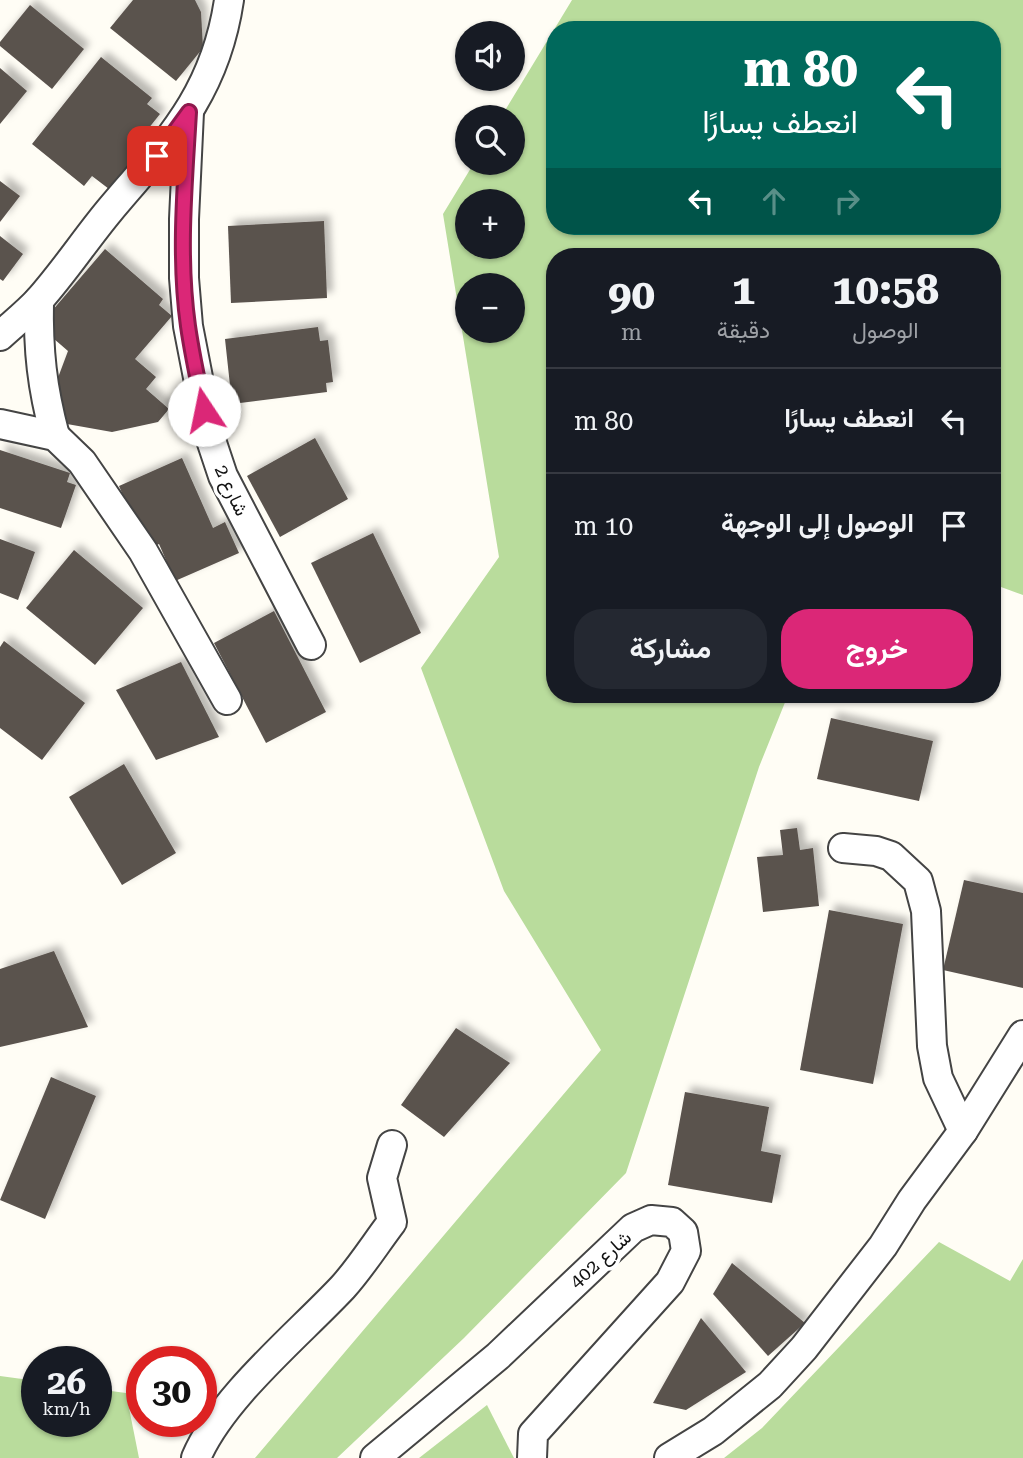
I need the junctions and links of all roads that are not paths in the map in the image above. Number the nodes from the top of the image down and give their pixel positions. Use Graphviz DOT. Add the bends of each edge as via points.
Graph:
graph roads {
  1 [pos="229,0"];
  2 [pos="189,112"];
  3 [pos="39,300"];
  4 [pos="0,336"];
  5 [pos="0,424"];
  6 [pos="55,436"];
  7 [pos="311,645"];
  8 [pos="228,700"];
  9 [pos="843,848"];
  10 [pos="1023,1035"];
  11 [pos="963,1130"];
  12 [pos="392,1145"];
  13 [pos="196,1458"];
  14 [pos="374,1458"];
  15 [pos="532,1458"];
  16 [pos="669,1458"];
  1 -- 2 [label="street" via="216,58"];
  2 -- 3 [label="street"];
  2 -- 7 [label="street, شارع 2" via="184,278 188,326 209,434 223,476"];
  3 -- 4 [label="street"];
  3 -- 6 [label="street" via="43,392"];
  5 -- 6 [label="street"];
  6 -- 8 [label="street" via="82,462 128,527"];
  9 -- 11 [label="street" via="891,856 918,881 926,911 929,1010 938,1078"];
  10 -- 11 [label="street"];
  11 -- 16 [label="street" via="804,1348 770,1385 713,1431"];
  12 -- 13 [label="street" via="382,1178 392,1222 346,1284 241,1391"];
  14 -- 15 [label="street, شارع 402" via="498,1356 633,1228 651,1220 672,1222 683,1232 686,1251 670,1282 533,1434"];
}
